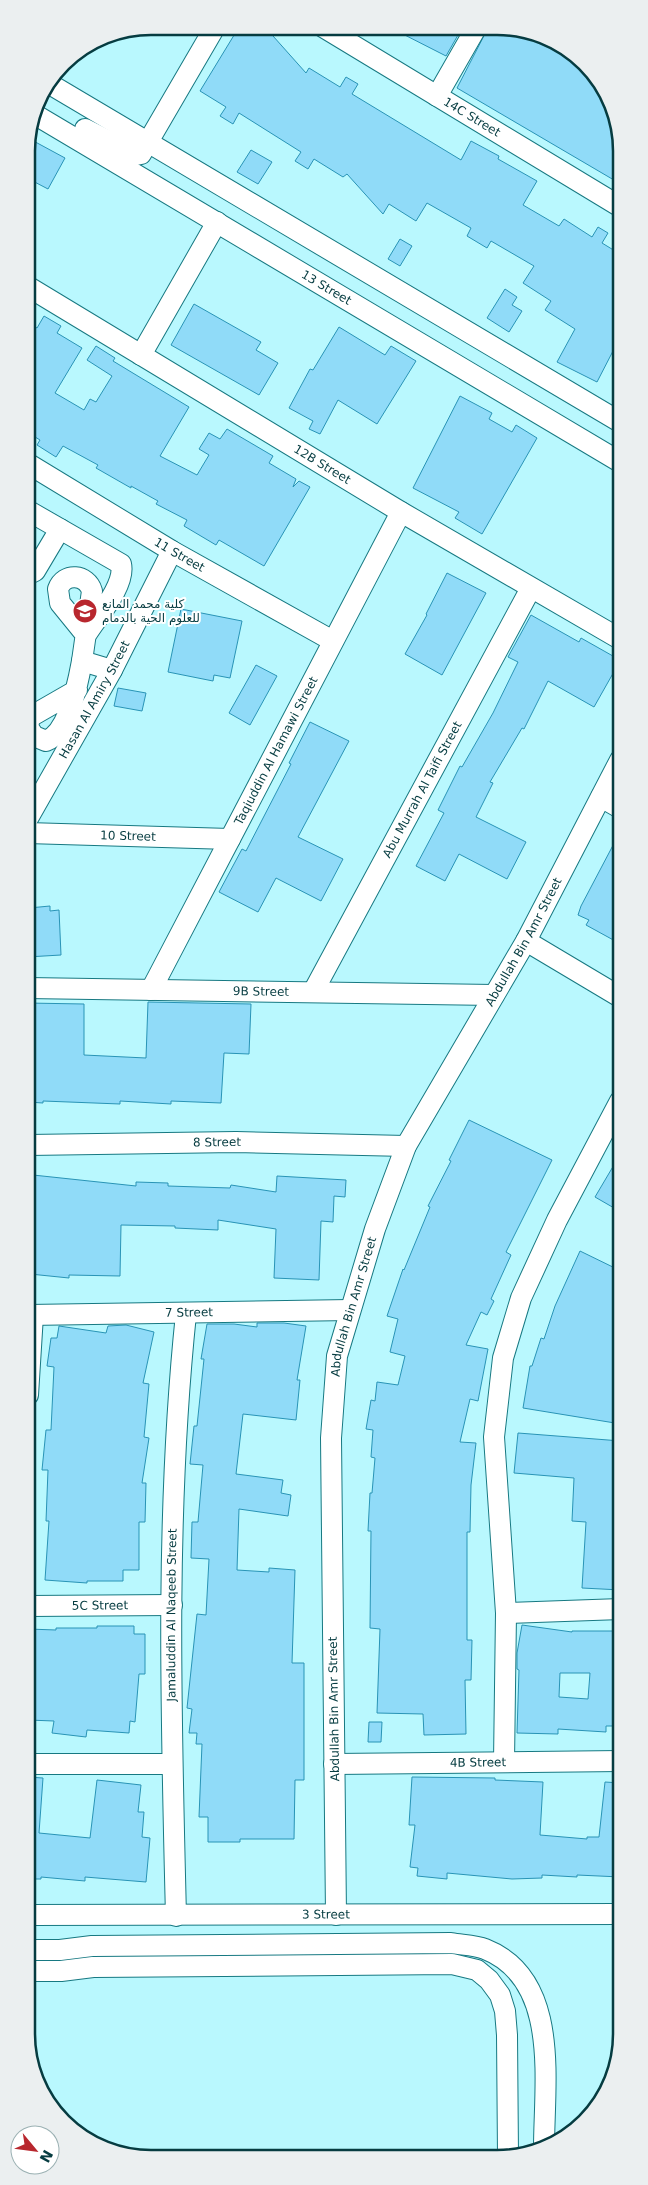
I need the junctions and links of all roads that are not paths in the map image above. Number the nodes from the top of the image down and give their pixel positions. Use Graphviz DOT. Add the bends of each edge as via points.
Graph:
graph roads {
  1 [pos="210,35"];
  2 [pos="340,35"];
  3 [pos="472,35"];
  4 [pos="54,86"];
  5 [pos="437,96"];
  6 [pos="40,117"];
  7 [pos="64,131"];
  8 [pos="148,143"];
  9 [pos="613,202"];
  10 [pos="218,222"];
  11 [pos="35,291"];
  12 [pos="141,355"];
  13 [pos="613,418"];
  14 [pos="613,458"];
  15 [pos="35,469"];
  16 [pos="401,512"];
  17 [pos="35,515"];
  18 [pos="60,529"];
  19 [pos="172,551"];
  20 [pos="35,562"];
  21 [pos="531,588"];
  22 [pos="613,635"];
  23 [pos="333,641"];
  24 [pos="82,661"];
  25 [pos="112,670"];
  26 [pos="77,690"];
  27 [pos="613,774"];
  28 [pos="601,797"];
  29 [pos="613,804"];
  30 [pos="35,806"];
  31 [pos="35,833"];
  32 [pos="230,839"];
  33 [pos="526,941"];
  34 [pos="35,988"];
  35 [pos="150,990"];
  36 [pos="313,992"];
  37 [pos="613,993"];
  38 [pos="494,995"];
  39 [pos="613,1114"];
  40 [pos="35,1144"];
  41 [pos="406,1146"];
  42 [pos="350,1310"];
  43 [pos="186,1314"];
  44 [pos="35,1315"];
  45 [pos="172,1605"];
  46 [pos="35,1606"];
  47 [pos="613,1609"];
  48 [pos="506,1613"];
  49 [pos="613,1761"];
  50 [pos="504,1762"];
  51 [pos="35,1764"];
  52 [pos="172,1764"];
  53 [pos="334,1764"];
  54 [pos="613,1914"];
  55 [pos="35,1915"];
  56 [pos="336,1915"];
  57 [pos="176,1916"];
  58 [pos="35,1950"];
  59 [pos="507,1960"];
  60 [pos="35,1971"];
  61 [pos="500,1995"];
  62 [pos="544,2140"];
  63 [pos="508,2149"];
  1 -- 8 [label="street"];
  2 -- 5 [label="street, 14C Street"];
  3 -- 5 [label="street"];
  4 -- 8 [label="street"];
  5 -- 9 [label="street, 14C Street"];
  6 -- 7 [label="street, 13 Street"];
  7 -- 8 [label="street" via="84,129 136,155 141,154"];
  7 -- 10 [label="street, 13 Street"];
  8 -- 13 [label="street"];
  10 -- 12 [label="street"];
  10 -- 14 [label="street, 13 Street"];
  11 -- 12 [label="street, 12B Street"];
  12 -- 16 [label="street, 12B Street"];
  15 -- 19 [label="street, 11 Street"];
  16 -- 21 [label="street, 12B Street"];
  16 -- 23 [label="street, Taqiuddin Al Hamawi Street"];
  17 -- 18 [label="street"];
  18 -- 20 [label="street"];
  18 -- 24 [label="street" via="121,564 123,571 120,584 86,634"];
  19 -- 23 [label="street, 11 Street"];
  19 -- 25 [label="street, Hasan Al Amiry Street"];
  21 -- 22 [label="street, 12B Street"];
  21 -- 36 [label="street, Abu Murrah Al Taifi Street"];
  23 -- 32 [label="street, Taqiuddin Al Hamawi Street"];
  24 -- 25 [label="street"];
  24 -- 26 [label="street"];
  25 -- 30 [label="street, Hasan Al Amiry Street"];
  27 -- 28 [label="street, Abdullah Bin Amr Street"];
  28 -- 29 [label="street"];
  28 -- 33 [label="street, Abdullah Bin Amr Street"];
  31 -- 32 [label="street, 10 Street"];
  32 -- 35 [label="street, Taqiuddin Al Hamawi Street"];
  33 -- 37 [label="street"];
  33 -- 38 [label="street, Abdullah Bin Amr Street"];
  34 -- 35 [label="street, 9B Street"];
  35 -- 36 [label="street, 9B Street"];
  36 -- 38 [label="street, 9B Street"];
  38 -- 41 [label="street, Abdullah Bin Amr Street"];
  39 -- 48 [label="street" via="556,1220 521,1298 503,1358 494,1437"];
  40 -- 41 [label="street, 8 Street" via="236,1142"];
  41 -- 42 [label="street, Abdullah Bin Amr Street" via="375,1229"];
  42 -- 43 [label="street, 7 Street"];
  42 -- 53 [label="street, Abdullah Bin Amr Street" via="337,1356 331,1438"];
  43 -- 44 [label="street, 7 Street"];
  43 -- 45 [label="street, Jamaluddin Al Naqeeb Street" via="177,1398"];
  45 -- 46 [label="street, 5C Street"];
  45 -- 52 [label="street, Jamaluddin Al Naqeeb Street"];
  47 -- 48 [label="street"];
  48 -- 50 [label="street"];
  49 -- 50 [label="street, 4B Street"];
  50 -- 53 [label="street, 4B Street"];
  51 -- 52 [label="street"];
  52 -- 57 [label="street, Jamaluddin Al Naqeeb Street"];
  53 -- 56 [label="street, Abdullah Bin Amr Street"];
  54 -- 56 [label="street, 3 Street"];
  55 -- 57 [label="street, 3 Street"];
  56 -- 57 [label="street, 3 Street"];
  58 -- 59 [label="street" via="92,1946 451,1943 484,1948"];
  59 -- 61 [label="street"];
  59 -- 62 [label="street" via="534,1996 541,2018 544,2038"];
  60 -- 61 [label="street" via="93,1967 452,1964 477,1970"];
  61 -- 63 [label="street" via="507,2035"];
}
